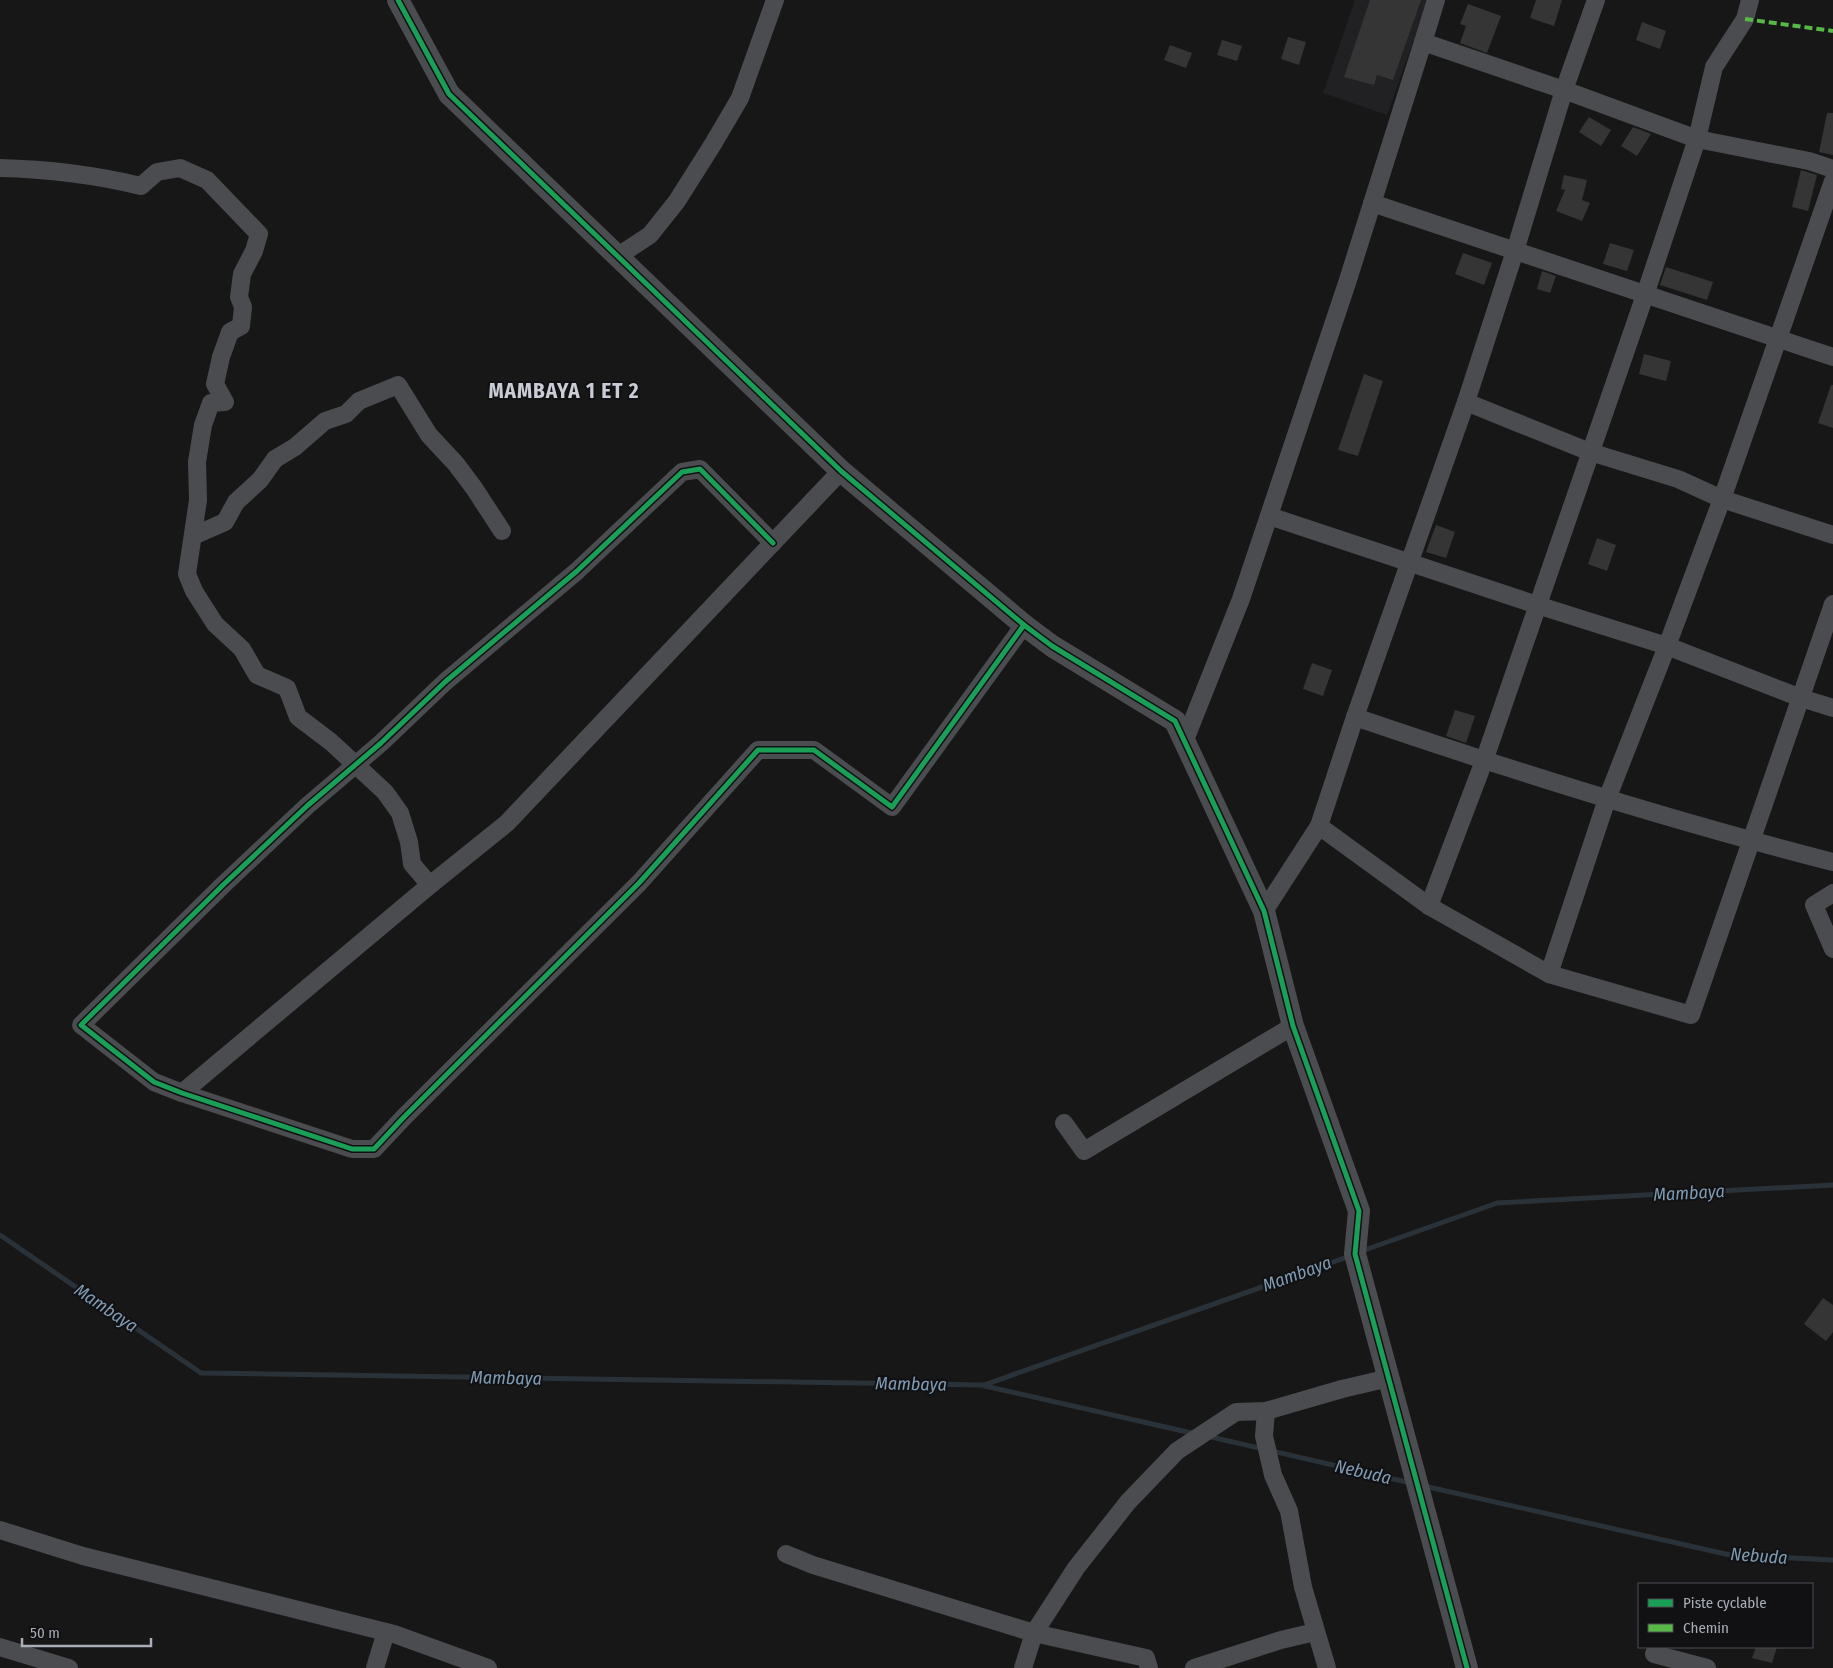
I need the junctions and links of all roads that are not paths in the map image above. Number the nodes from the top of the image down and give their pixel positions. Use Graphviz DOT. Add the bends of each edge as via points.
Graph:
graph roads {
  1 [pos="398,0"];
  2 [pos="775,0"];
  3 [pos="1436,0"];
  4 [pos="1596,0"];
  5 [pos="1750,0"];
  6 [pos="1423,42"];
  7 [pos="1564,90"];
  8 [pos="1697,139"];
  9 [pos="0,168"];
  10 [pos="1833,170"];
  11 [pos="1833,181"];
  12 [pos="1372,203"];
  13 [pos="1515,251"];
  14 [pos="618,256"];
  15 [pos="1645,294"];
  16 [pos="1778,339"];
  17 [pos="1833,357"];
  18 [pos="1466,402"];
  19 [pos="1590,452"];
  20 [pos="841,471"];
  21 [pos="1722,499"];
  22 [pos="1269,516"];
  23 [pos="502,531"];
  24 [pos="1833,535"];
  25 [pos="193,536"];
  26 [pos="773,543"];
  27 [pos="1409,562"];
  28 [pos="1833,604"];
  29 [pos="1537,605"];
  30 [pos="1024,625"];
  31 [pos="1667,646"];
  32 [pos="1801,698"];
  33 [pos="1833,708"];
  34 [pos="1355,717"];
  35 [pos="1185,740"];
  36 [pos="1484,761"];
  37 [pos="356,764"];
  38 [pos="1607,799"];
  39 [pos="1319,826"];
  40 [pos="1751,841"];
  41 [pos="1833,862"];
  42 [pos="430,885"];
  43 [pos="1833,893"];
  44 [pos="1428,906"];
  45 [pos="1264,912"];
  46 [pos="1833,949"];
  47 [pos="1549,974"];
  48 [pos="1294,1026"];
  49 [pos="182,1093"];
  50 [pos="1064,1123"];
  51 [pos="1389,1378"];
  52 [pos="1266,1411"];
  53 [pos="0,1530"];
  54 [pos="786,1554"];
  55 [pos="386,1632"];
  56 [pos="1315,1632"];
  57 [pos="1034,1633"];
  58 [pos="0,1647"];
  59 [pos="1654,1654"];
  60 [pos="69,1668"];
  61 [pos="375,1668"];
  62 [pos="488,1668"];
  63 [pos="1023,1668"];
  64 [pos="1149,1668"];
  65 [pos="1194,1668"];
  66 [pos="1327,1668"];
  67 [pos="1467,1668"];
  68 [pos="1707,1668"];
  1 -- 14 [label="street" via="449,94"];
  2 -- 14 [label="street" via="740,98 713,144 677,201 650,235"];
  3 -- 6 [label="street"];
  4 -- 7 [label="street"];
  5 -- 8 [label="street" via="1744,19 1714,67"];
  6 -- 7 [label="street"];
  6 -- 12 [label="street"];
  7 -- 8 [label="street"];
  7 -- 13 [label="street"];
  8 -- 10 [label="street" via="1809,161"];
  8 -- 15 [label="street"];
  9 -- 25 [label="street" via="51,171 141,186 157,172 180,168 207,180 258,234 254,252 242,274 238,297 243,307 241,326 230,332 215,384 225,402 211,403 203,426 197,462 198,500"];
  11 -- 16 [label="street"];
  12 -- 13 [label="street"];
  12 -- 22 [label="street"];
  13 -- 15 [label="street"];
  13 -- 18 [label="street"];
  14 -- 20 [label="street"];
  15 -- 16 [label="street"];
  15 -- 19 [label="street"];
  16 -- 17 [label="street"];
  16 -- 21 [label="street"];
  18 -- 19 [label="street"];
  18 -- 27 [label="street"];
  19 -- 21 [label="street" via="1678,479"];
  19 -- 29 [label="street"];
  20 -- 26 [label="street"];
  20 -- 30 [label="street"];
  21 -- 24 [label="street"];
  21 -- 31 [label="street"];
  22 -- 27 [label="street"];
  22 -- 35 [label="street" via="1241,600"];
  23 -- 25 [label="street" via="470,482 430,435 398,386 359,400 346,414 325,421 295,447 275,459 260,480 236,502 225,522"];
  25 -- 37 [label="street" via="187,574 215,624 242,649 257,674 287,688 298,717"];
  26 -- 37 [label="street" via="700,469 682,472 577,571 445,682"];
  26 -- 42 [label="street" via="507,823"];
  27 -- 29 [label="street"];
  27 -- 34 [label="street"];
  28 -- 32 [label="street"];
  29 -- 31 [label="street"];
  29 -- 36 [label="street"];
  30 -- 35 [label="street" via="1052,646 1176,721"];
  30 -- 49 [label="street" via="892,807 814,750 758,750 639,882 374,1150 352,1149"];
  31 -- 32 [label="street"];
  31 -- 38 [label="street"];
  32 -- 33 [label="street"];
  32 -- 40 [label="street"];
  34 -- 36 [label="street"];
  34 -- 39 [label="street"];
  35 -- 45 [label="street"];
  36 -- 38 [label="street"];
  36 -- 44 [label="street"];
  37 -- 42 [label="street" via="385,792 400,813 412,864"];
  37 -- 49 [label="street" via="223,884 81,1025 154,1082"];
  38 -- 40 [label="street"];
  38 -- 47 [label="street"];
  39 -- 44 [label="street"];
  39 -- 45 [label="street"];
  40 -- 41 [label="street"];
  40 -- 47 [label="street" via="1691,1016"];
  42 -- 49 [label="street"];
  43 -- 46 [label="street" via="1814,905"];
  44 -- 47 [label="street"];
  45 -- 48 [label="street"];
  48 -- 50 [label="street" via="1084,1151"];
  48 -- 51 [label="street" via="1359,1211 1355,1254"];
  51 -- 52 [label="street"];
  51 -- 67 [label="street"];
  52 -- 56 [label="street" via="1264,1436 1274,1475 1289,1511"];
  52 -- 57 [label="street" via="1236,1412 1178,1451 1128,1502 1076,1568"];
  53 -- 55 [label="street" via="83,1556"];
  54 -- 57 [label="street"];
  55 -- 61 [label="street"];
  55 -- 62 [label="street"];
  56 -- 65 [label="street"];
  56 -- 66 [label="street"];
  57 -- 63 [label="street"];
  57 -- 64 [label="street" via="1146,1658"];
  58 -- 60 [label="street"];
  59 -- 68 [label="street"];
}
